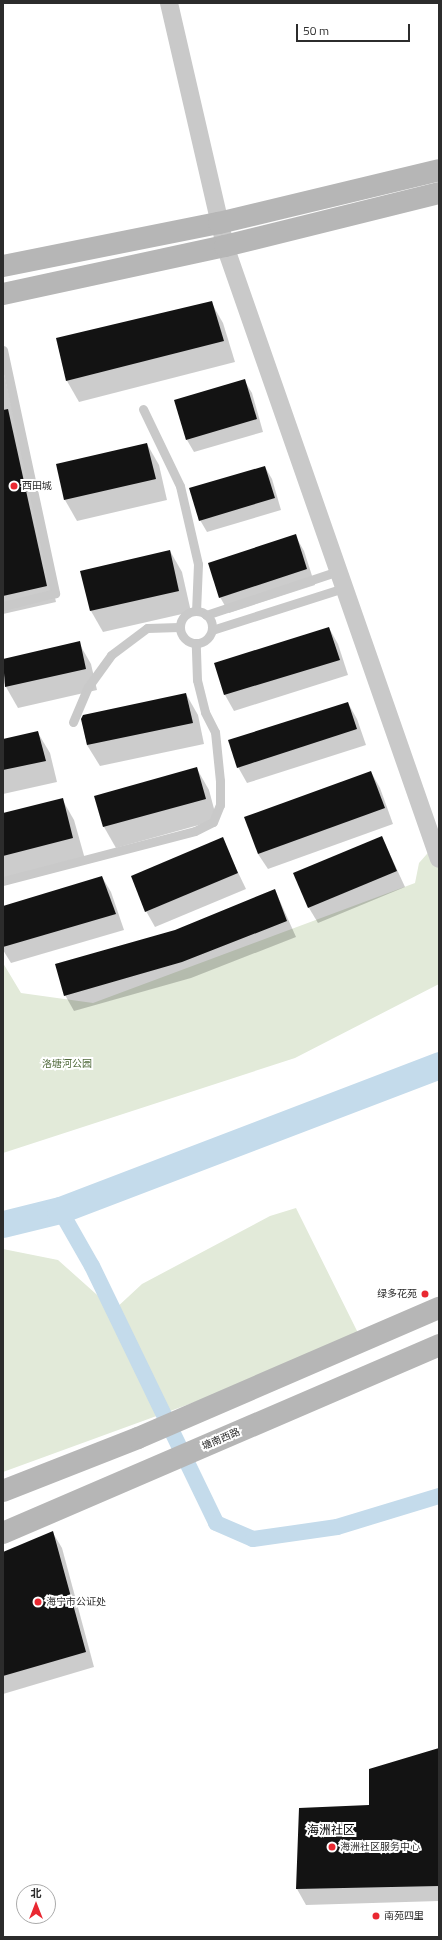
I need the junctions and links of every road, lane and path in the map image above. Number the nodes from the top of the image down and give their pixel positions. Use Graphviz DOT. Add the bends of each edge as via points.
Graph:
graph roads {
  1 [pos="169,3"];
  2 [pos="439,170"];
  3 [pos="439,193"];
  4 [pos="219,223"];
  5 [pos="226,246"];
  6 [pos="3,266"];
  7 [pos="3,294"];
  8 [pos="3,350"];
  9 [pos="143,409"];
  10 [pos="338,571"];
  11 [pos="344,588"];
  12 [pos="3,606"];
  13 [pos="196,611"];
  14 [pos="206,615"];
  15 [pos="179,627"];
  16 [pos="212,630"];
  17 [pos="196,644"];
  18 [pos="73,722"];
  19 [pos="437,850"];
  20 [pos="3,881"];
  21 [pos="439,1308"];
  22 [pos="439,1345"];
  23 [pos="3,1491"];
  24 [pos="3,1533"];
  1 -- 4 [label="street"];
  2 -- 4 [label="main road"];
  3 -- 5 [label="main road"];
  4 -- 5 [label="street"];
  4 -- 6 [label="main road"];
  5 -- 7 [label="main road"];
  5 -- 10 [label="street"];
  8 -- 12 [label="lane" via="55,593"];
  9 -- 13 [label="lane" via="180,486 198,564"];
  10 -- 11 [label="street"];
  10 -- 14 [label="lane"];
  11 -- 16 [label="lane"];
  11 -- 19 [label="street"];
  13 -- 14 [label="lane"];
  13 -- 15 [label="lane" via="182,618"];
  14 -- 16 [label="lane" via="210,619"];
  15 -- 17 [label="lane" via="186,640"];
  15 -- 18 [label="lane" via="147,628 111,655 88,687"];
  16 -- 17 [label="lane" via="206,640"];
  17 -- 20 [label="lane" via="197,680 204,712 215,732 220,781 220,805 213,822 194,831"];
  21 -- 23 [label="main road" via="138,1438"];
  22 -- 24 [label="main road, 塘南西路"];
}
